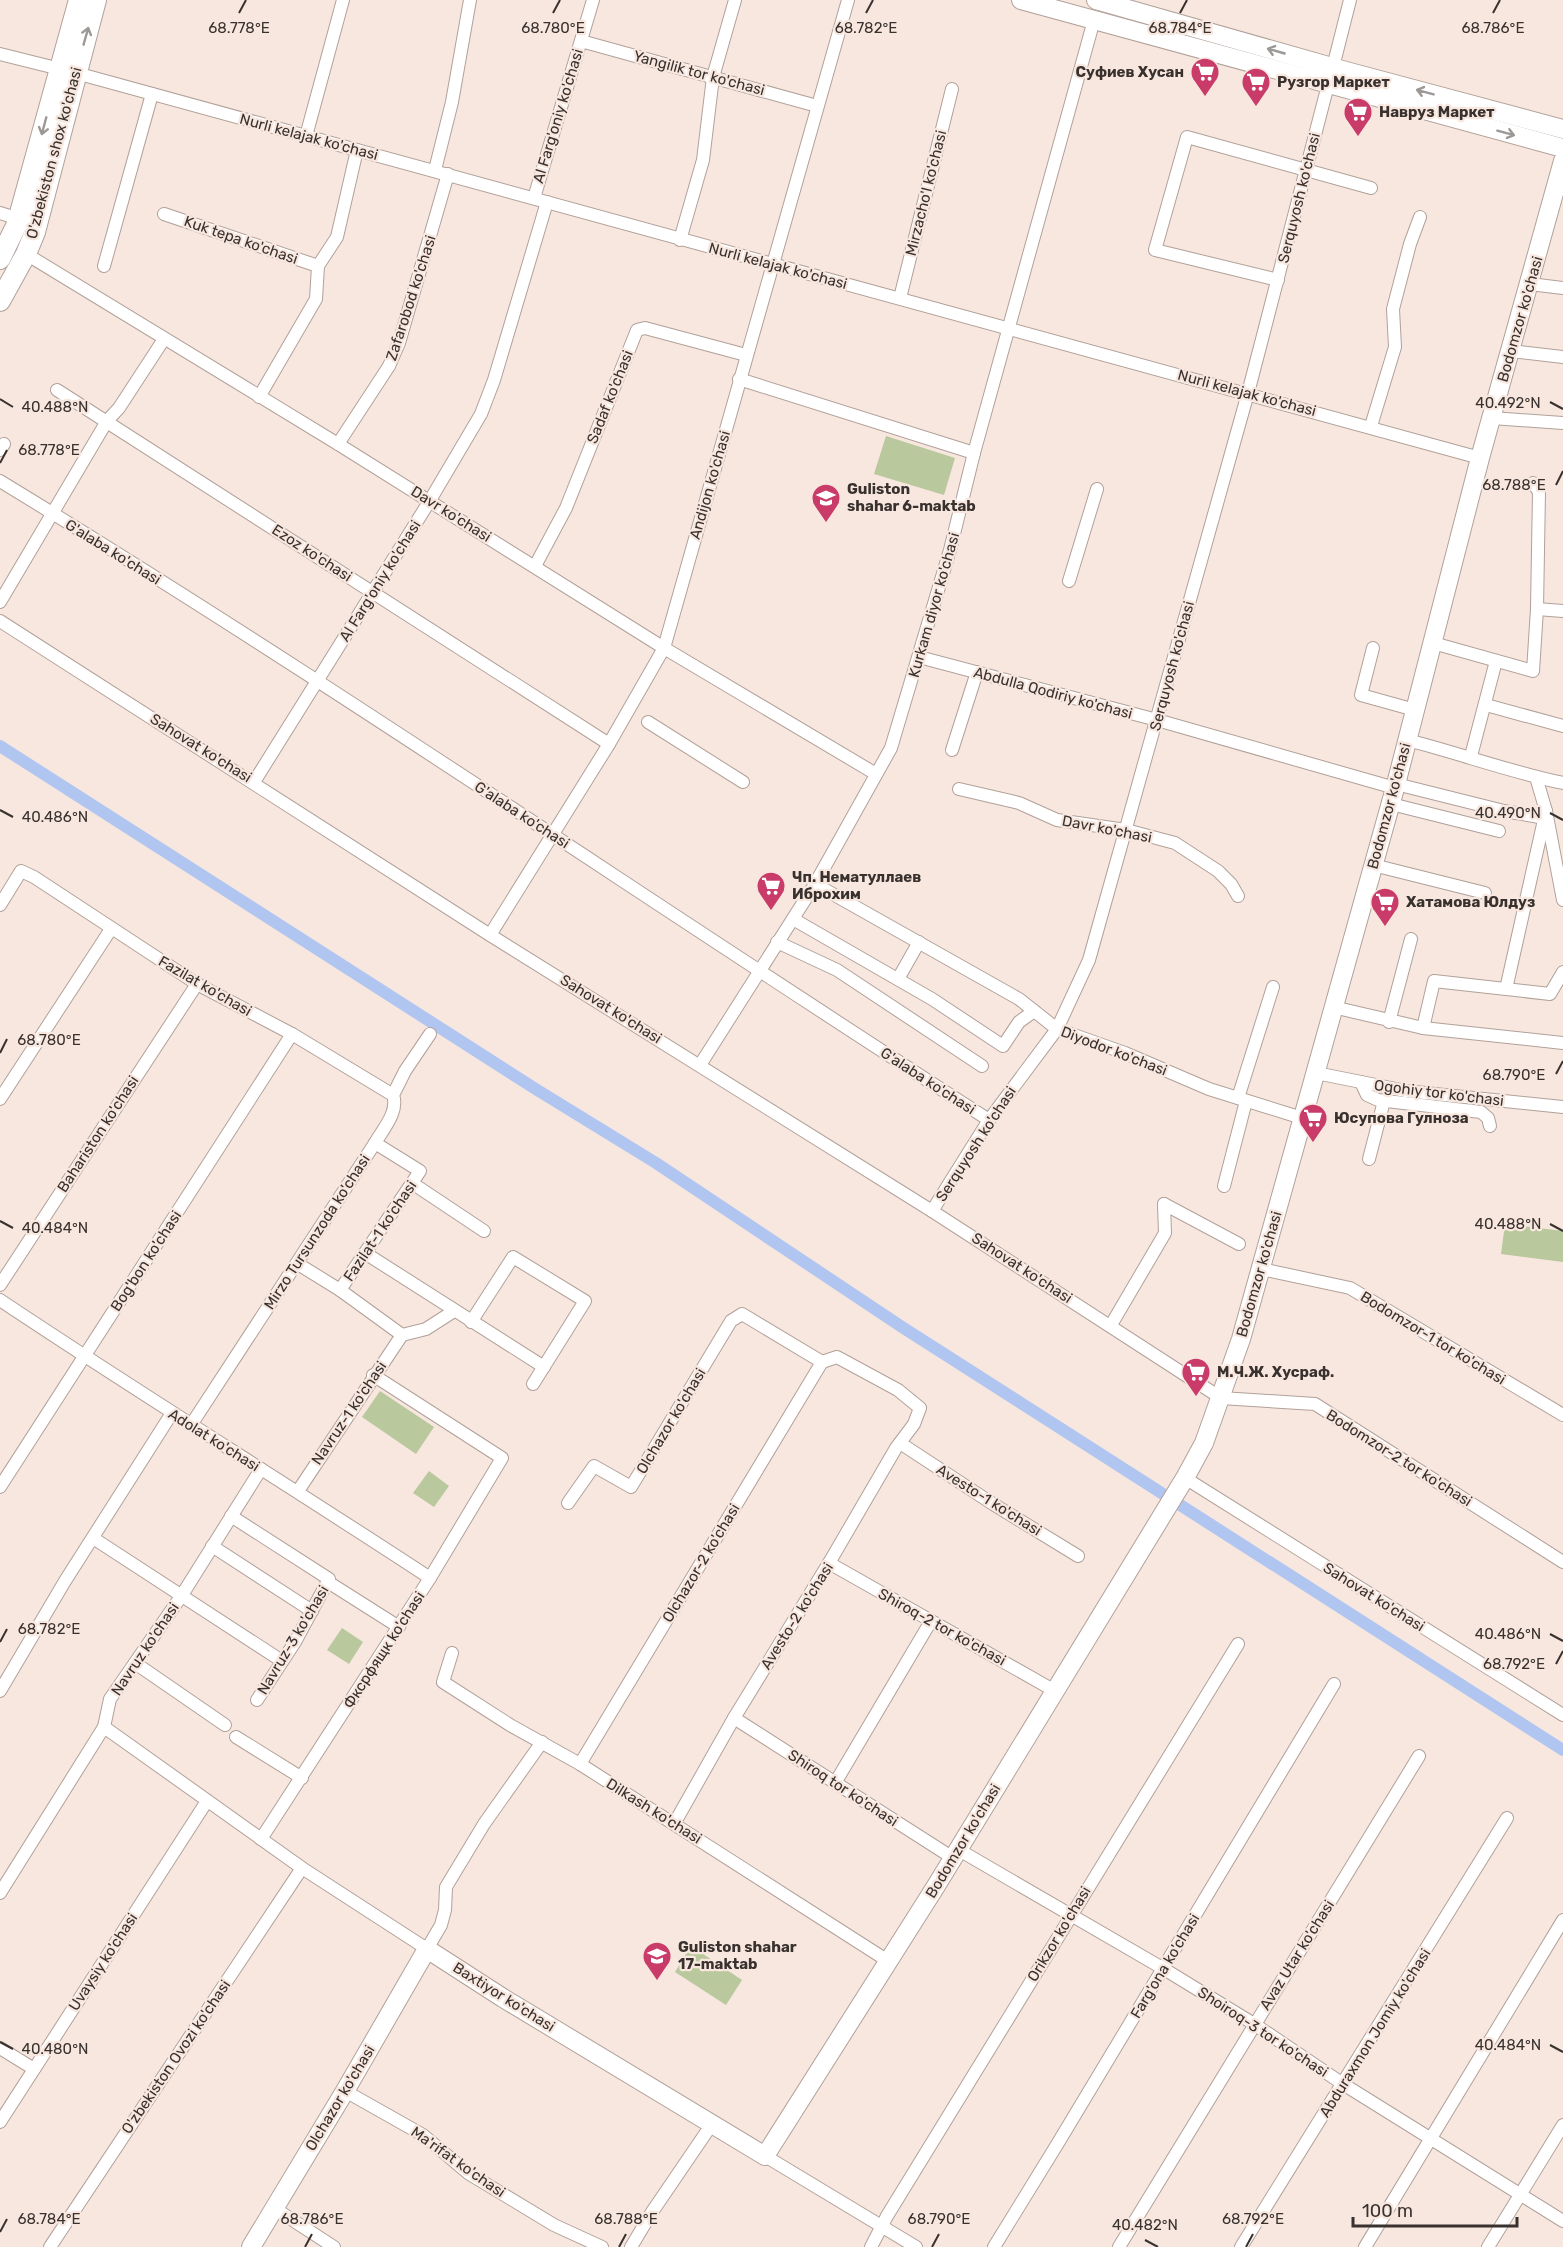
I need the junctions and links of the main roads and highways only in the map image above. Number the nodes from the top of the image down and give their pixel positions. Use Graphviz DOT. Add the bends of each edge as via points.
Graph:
graph roads {
  1 [pos="79,0"];
  2 [pos="96,0"];
  3 [pos="68,71"];
  4 [pos="9,216"];
  5 [pos="0,259"];
  6 [pos="0,301"];
  1 -- 3 [label="main road, O'zbekiston shox ko'chasi"];
  3 -- 2 [label="main road, O'zbekiston shox ko'chasi, one-way"];
  3 -- 4 [label="main road, O'zbekiston shox ko'chasi, one-way"];
  3 -- 6 [label="main road, O'zbekiston shox ko'chasi" via="35,232"];
  4 -- 5 [label="main road, O'zbekiston shox ko'chasi"];
}
